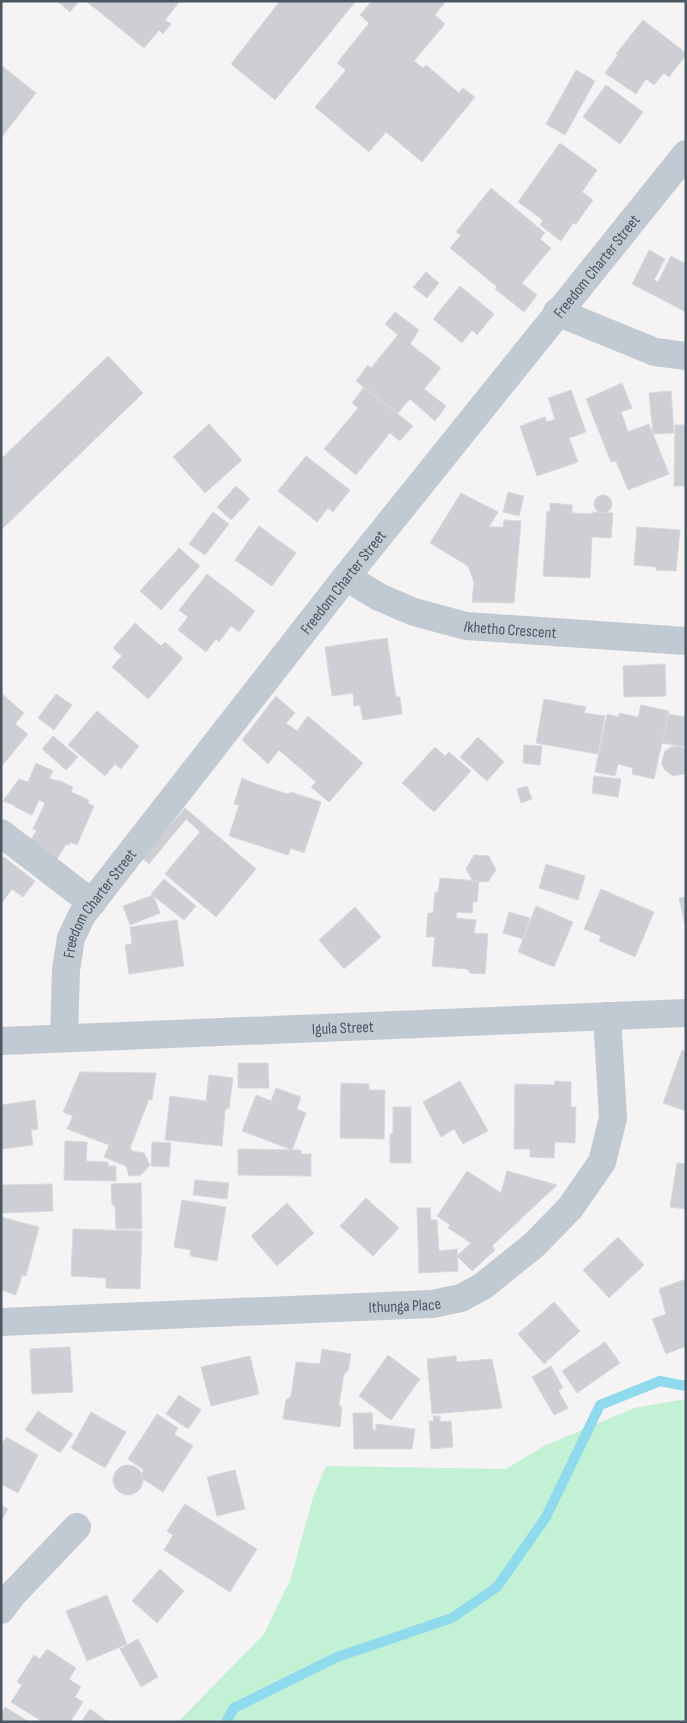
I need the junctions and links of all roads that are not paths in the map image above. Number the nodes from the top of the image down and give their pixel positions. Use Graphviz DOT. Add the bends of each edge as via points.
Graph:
graph roads {
  1 [pos="686,154"];
  2 [pos="557,312"];
  3 [pos="686,356"];
  4 [pos="346,577"];
  5 [pos="686,641"];
  6 [pos="1,833"];
  7 [pos="92,903"];
  8 [pos="686,1013"];
  9 [pos="607,1016"];
  10 [pos="64,1038"];
  11 [pos="1,1041"];
  12 [pos="1,1322"];
  13 [pos="77,1528"];
  14 [pos="1,1610"];
  1 -- 2 [label="street, Freedom Charter Street"];
  2 -- 3 [label="street" via="655,352"];
  2 -- 4 [label="street, Freedom Charter Street"];
  4 -- 5 [label="street, Ikhetho Crescent" via="379,597 414,612 466,626"];
  4 -- 7 [label="street, Freedom Charter Street"];
  6 -- 7 [label="street"];
  7 -- 10 [label="street, Freedom Charter Street" via="71,938 66,970"];
  8 -- 9 [label="street, Igula Street"];
  9 -- 10 [label="street, Igula Street"];
  9 -- 12 [label="street, Ithunga Place" via="613,1118 602,1162 570,1208 534,1245 483,1286 461,1298 432,1304"];
  10 -- 11 [label="street, Igula Street"];
  13 -- 14 [label="street"];
}
